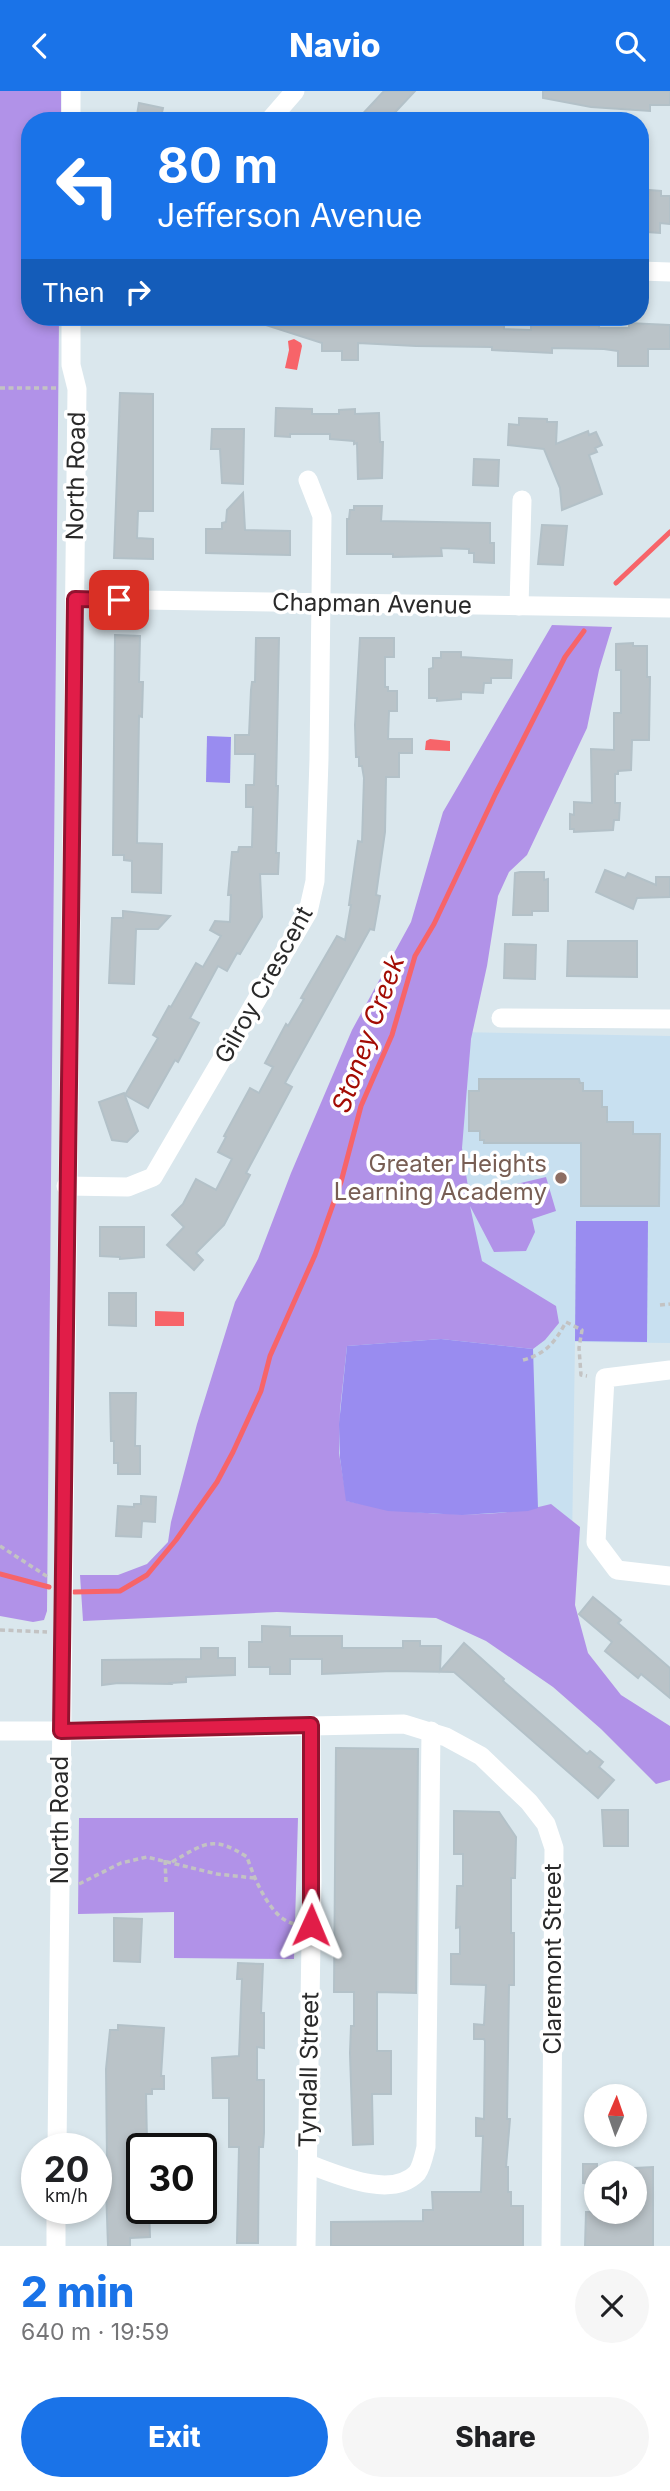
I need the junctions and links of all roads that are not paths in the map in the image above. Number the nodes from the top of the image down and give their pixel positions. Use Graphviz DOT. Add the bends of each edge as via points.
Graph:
graph roads {
  1 [pos="71,91"];
  2 [pos="295,91"];
  3 [pos="71,112"];
  4 [pos="277,112"];
  5 [pos="649,271"];
  6 [pos="670,272"];
  7 [pos="71,326"];
  8 [pos="307,480"];
  9 [pos="522,500"];
  10 [pos="75,599"];
  11 [pos="321,603"];
  12 [pos="519,605"];
  13 [pos="670,608"];
  14 [pos="500,1018"];
  15 [pos="670,1019"];
  16 [pos="66,1186"];
  17 [pos="670,1370"];
  18 [pos="670,1576"];
  19 [pos="311,1725"];
  20 [pos="0,1731"];
  21 [pos="61,1731"];
  22 [pos="431,1731"];
  23 [pos="57,2133"];
  24 [pos="308,2164"];
  25 [pos="56,2224"];
  26 [pos="56,2246"];
  27 [pos="306,2246"];
  28 [pos="551,2246"];
  1 -- 3 [label="street"];
  2 -- 4 [label="street"];
  5 -- 6 [label="street"];
  7 -- 10 [label="street, North Road" via="71,365 77,389"];
  8 -- 11 [label="street, Gilroy Crescent" via="321,516"];
  9 -- 12 [label="street"];
  10 -- 11 [label="street, Chapman Avenue"];
  10 -- 16 [label="street, North Road"];
  11 -- 12 [label="street, Chapman Avenue"];
  11 -- 16 [label="street, Gilroy Crescent" via="316,881 308,912 153,1177 128,1187"];
  12 -- 13 [label="street, Chapman Avenue"];
  14 -- 15 [label="street"];
  16 -- 21 [label="street, North Road"];
  17 -- 18 [label="street" via="605,1378 596,1542 617,1570"];
  19 -- 21 [label="street, Claremont Street"];
  19 -- 22 [label="street, Claremont Street" via="404,1724"];
  19 -- 24 [label="street, Tyndall Street"];
  20 -- 21 [label="street, Claremont Street"];
  21 -- 23 [label="street, North Road"];
  22 -- 24 [label="street" via="423,2160 418,2172 405,2180 379,2185"];
  22 -- 28 [label="street, Claremont Street" via="481,1756 546,1824 554,1848"];
  24 -- 27 [label="street, Tyndall Street"];
  25 -- 26 [label="street"];
}
